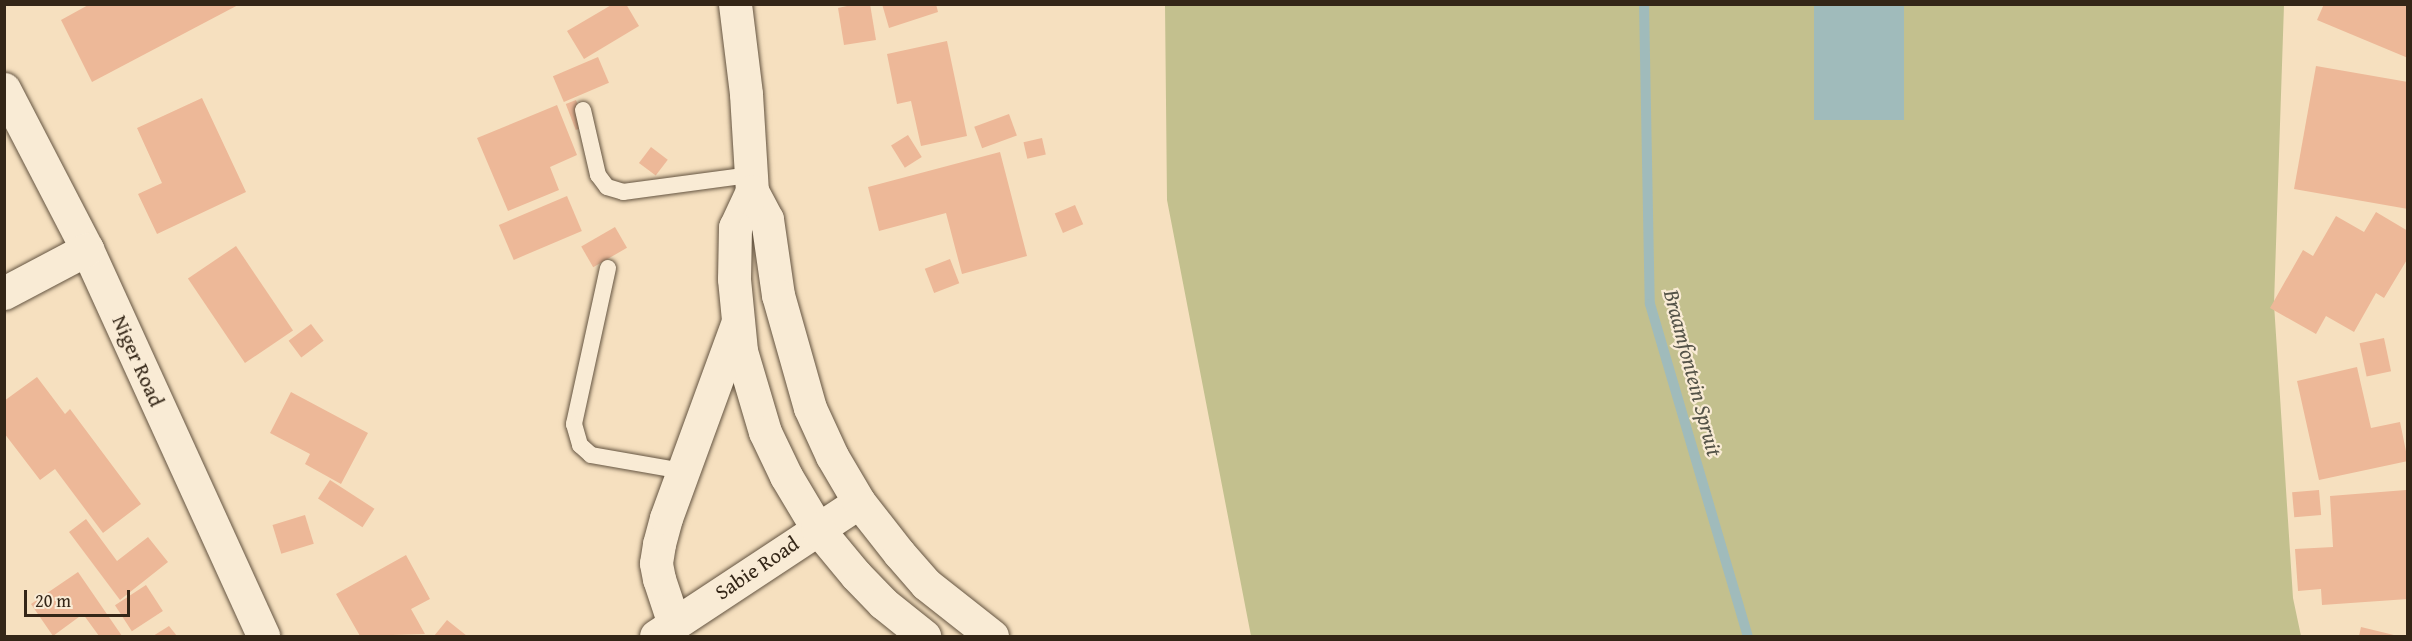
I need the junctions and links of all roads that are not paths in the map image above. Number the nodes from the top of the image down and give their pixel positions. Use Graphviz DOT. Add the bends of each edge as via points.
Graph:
graph roads {
  1 [pos="735,4"];
  2 [pos="4,89"];
  3 [pos="583,110"];
  4 [pos="751,183"];
  5 [pos="87,249"];
  6 [pos="608,268"];
  7 [pos="4,293"];
  8 [pos="738,323"];
  9 [pos="683,471"];
  10 [pos="859,502"];
  11 [pos="817,528"];
  12 [pos="672,632"];
  13 [pos="262,636"];
  14 [pos="924,636"];
  15 [pos="992,636"];
  1 -- 4 [label="main road"];
  2 -- 5 [label="main road, Niger Road"];
  3 -- 4 [label="lane" via="598,175 607,187 623,192"];
  4 -- 8 [label="main road" via="735,227"];
  4 -- 10 [label="main road" via="767,219 778,295 810,408"];
  5 -- 7 [label="main road"];
  5 -- 13 [label="main road, Niger Road"];
  6 -- 9 [label="lane" via="574,424 580,445 591,455"];
  8 -- 9 [label="main road"];
  8 -- 11 [label="main road" via="752,395 765,432"];
  9 -- 12 [label="main road" via="666,518 656,563"];
  10 -- 11 [label="main road, Sabie Road"];
  10 -- 15 [label="main road" via="927,584"];
  11 -- 12 [label="main road, Sabie Road"];
  11 -- 14 [label="main road" via="883,603"];
}
